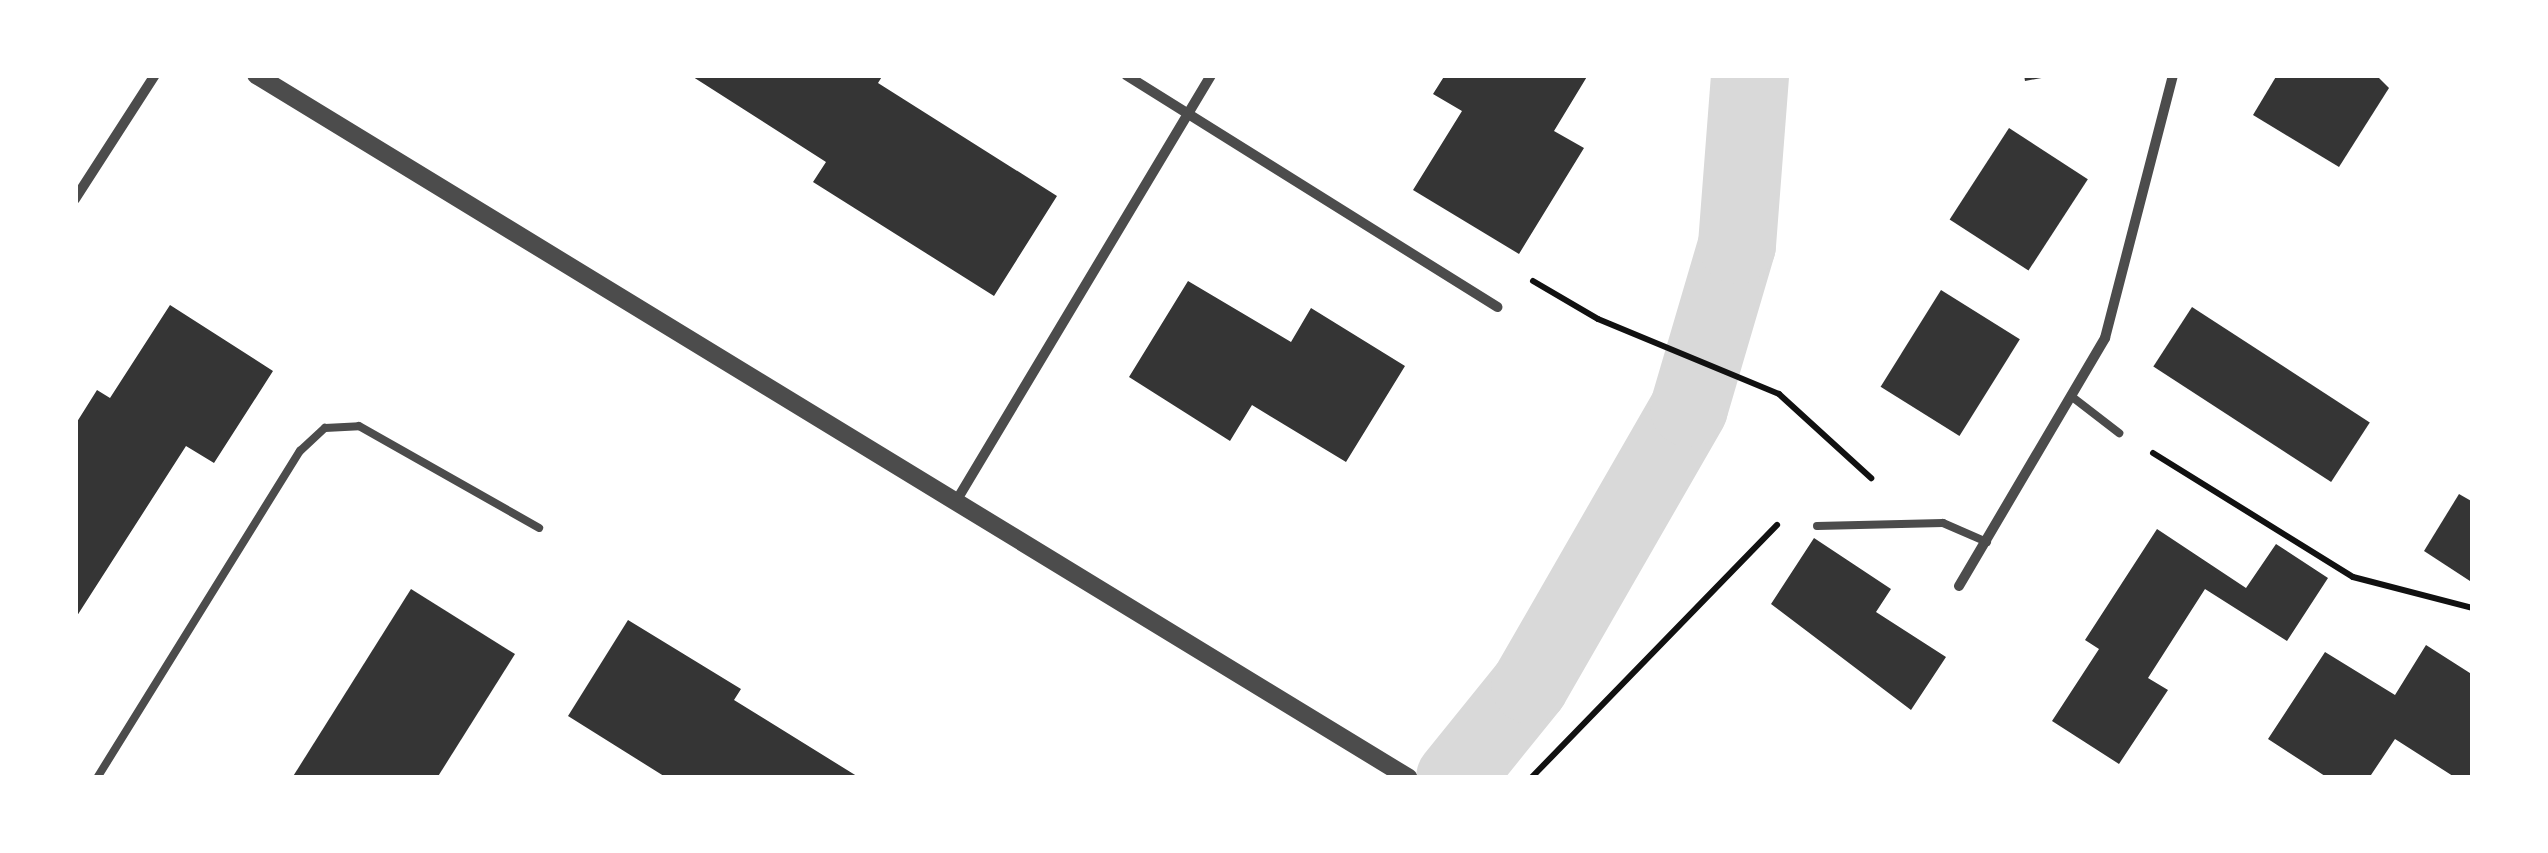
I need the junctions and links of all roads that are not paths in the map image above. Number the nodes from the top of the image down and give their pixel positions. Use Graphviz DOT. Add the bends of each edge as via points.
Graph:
graph roads {
  1 [pos="155,75"];
  2 [pos="256,75"];
  3 [pos="1126,75"];
  4 [pos="1212,75"];
  5 [pos="2173,75"];
  6 [pos="1188,114"];
  7 [pos="75,199"];
  8 [pos="1497,307"];
  9 [pos="2071,396"];
  10 [pos="2120,434"];
  11 [pos="955,502"];
  12 [pos="1817,526"];
  13 [pos="539,528"];
  14 [pos="1986,542"];
  15 [pos="1959,586"];
  16 [pos="98,778"];
  17 [pos="1410,778"];
  1 -- 7 [label="street"];
  2 -- 11 [label="street"];
  3 -- 6 [label="street"];
  4 -- 6 [label="street"];
  5 -- 9 [label="street" via="2104,338"];
  6 -- 8 [label="street"];
  6 -- 11 [label="street"];
  9 -- 10 [label="lane"];
  9 -- 14 [label="street"];
  11 -- 17 [label="street"];
  12 -- 14 [label="lane" via="1943,523"];
  13 -- 16 [label="lane" via="358,426 325,428 300,452"];
  14 -- 15 [label="street"];
}
